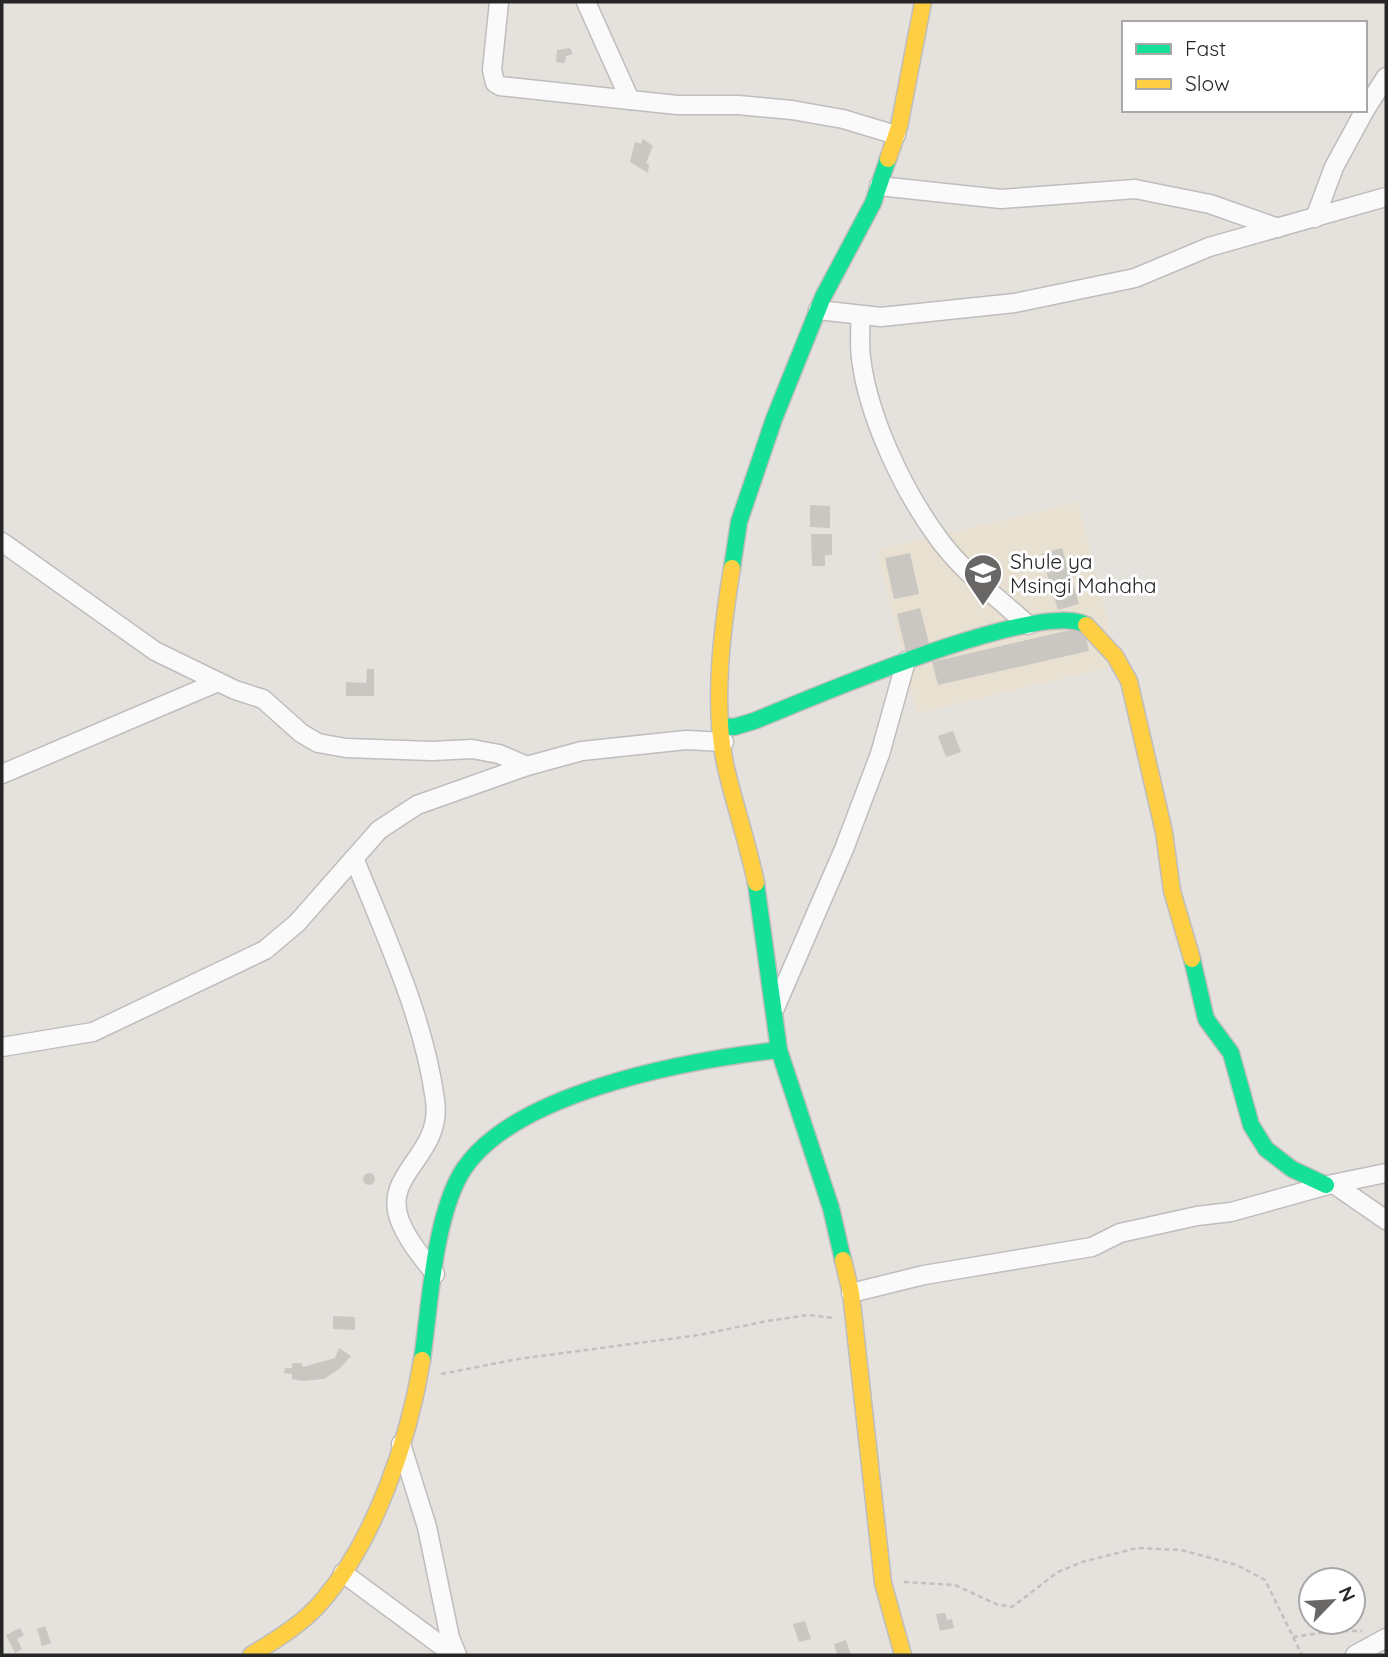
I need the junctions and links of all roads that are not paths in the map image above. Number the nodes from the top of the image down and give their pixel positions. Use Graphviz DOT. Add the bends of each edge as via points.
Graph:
graph roads {
  1 [pos="499,2"];
  2 [pos="586,2"];
  3 [pos="923,2"];
  4 [pos="1386,76"];
  5 [pos="630,100"];
  6 [pos="1367,107"];
  7 [pos="1364,112"];
  8 [pos="896,135"];
  9 [pos="879,186"];
  10 [pos="1386,197"];
  11 [pos="1315,218"];
  12 [pos="1279,228"];
  13 [pos="818,310"];
  14 [pos="860,315"];
  15 [pos="2,542"];
  16 [pos="1028,625"];
  17 [pos="906,661"];
  18 [pos="218,682"];
  19 [pos="723,734"];
  20 [pos="527,766"];
  21 [pos="2,774"];
  22 [pos="354,858"];
  23 [pos="774,1008"];
  24 [pos="2,1048"];
  25 [pos="779,1050"];
  26 [pos="1386,1173"];
  27 [pos="1330,1184"];
  28 [pos="1386,1220"];
  29 [pos="435,1274"];
  30 [pos="852,1301"];
  31 [pos="401,1444"];
  32 [pos="343,1573"];
  33 [pos="1379,1635"];
  34 [pos="251,1655"];
  35 [pos="455,1655"];
  36 [pos="903,1655"];
  37 [pos="1355,1655"];
  1 -- 5 [label="street" via="492,71 495,83 514,89"];
  2 -- 5 [label="street"];
  3 -- 8 [label="street"];
  4 -- 6 [label="street"];
  5 -- 8 [label="street" via="792,110"];
  7 -- 11 [label="street" via="1334,167"];
  8 -- 9 [label="street"];
  9 -- 12 [label="street" via="1001,198 1135,189 1210,204"];
  9 -- 13 [label="street"];
  10 -- 11 [label="street"];
  11 -- 12 [label="street"];
  12 -- 14 [label="street" via="1209,247 1135,278 1015,303 881,317"];
  13 -- 14 [label="street"];
  13 -- 19 [label="street" via="739,523 723,621"];
  14 -- 16 [label="street" via="865,379 887,445 910,493 937,537"];
  15 -- 18 [label="street" via="155,651"];
  16 -- 17 [label="street"];
  16 -- 27 [label="street" via="1066,620 1084,623 1115,656 1129,681 1164,832 1172,891 1206,1018 1231,1053 1251,1125 1266,1149 1292,1169"];
  17 -- 19 [label="street"];
  17 -- 23 [label="street" via="880,754 844,849"];
  18 -- 20 [label="street" via="263,699 318,743 346,748 472,749"];
  18 -- 21 [label="street"];
  19 -- 20 [label="street" via="582,751"];
  19 -- 23 [label="street" via="726,766 758,892"];
  20 -- 22 [label="street" via="417,805 379,830"];
  22 -- 24 [label="street" via="297,923 265,950 93,1032"];
  22 -- 29 [label="street" via="410,1003 435,1096 437,1116 429,1142 403,1177 396,1205 409,1240"];
  23 -- 25 [label="street"];
  25 -- 29 [label="street" via="727,1054 628,1079 528,1115 483,1148 455,1183"];
  25 -- 30 [label="street" via="831,1208"];
  26 -- 27 [label="street"];
  27 -- 28 [label="street"];
  27 -- 30 [label="street" via="1231,1212 1120,1233 1093,1248 924,1275"];
  29 -- 31 [label="street" via="410,1420"];
  30 -- 36 [label="street" via="883,1583"];
  31 -- 32 [label="street"];
  31 -- 35 [label="street" via="427,1527"];
  32 -- 34 [label="street" via="322,1602"];
  32 -- 35 [label="street"];
  33 -- 37 [label="street"];
}
